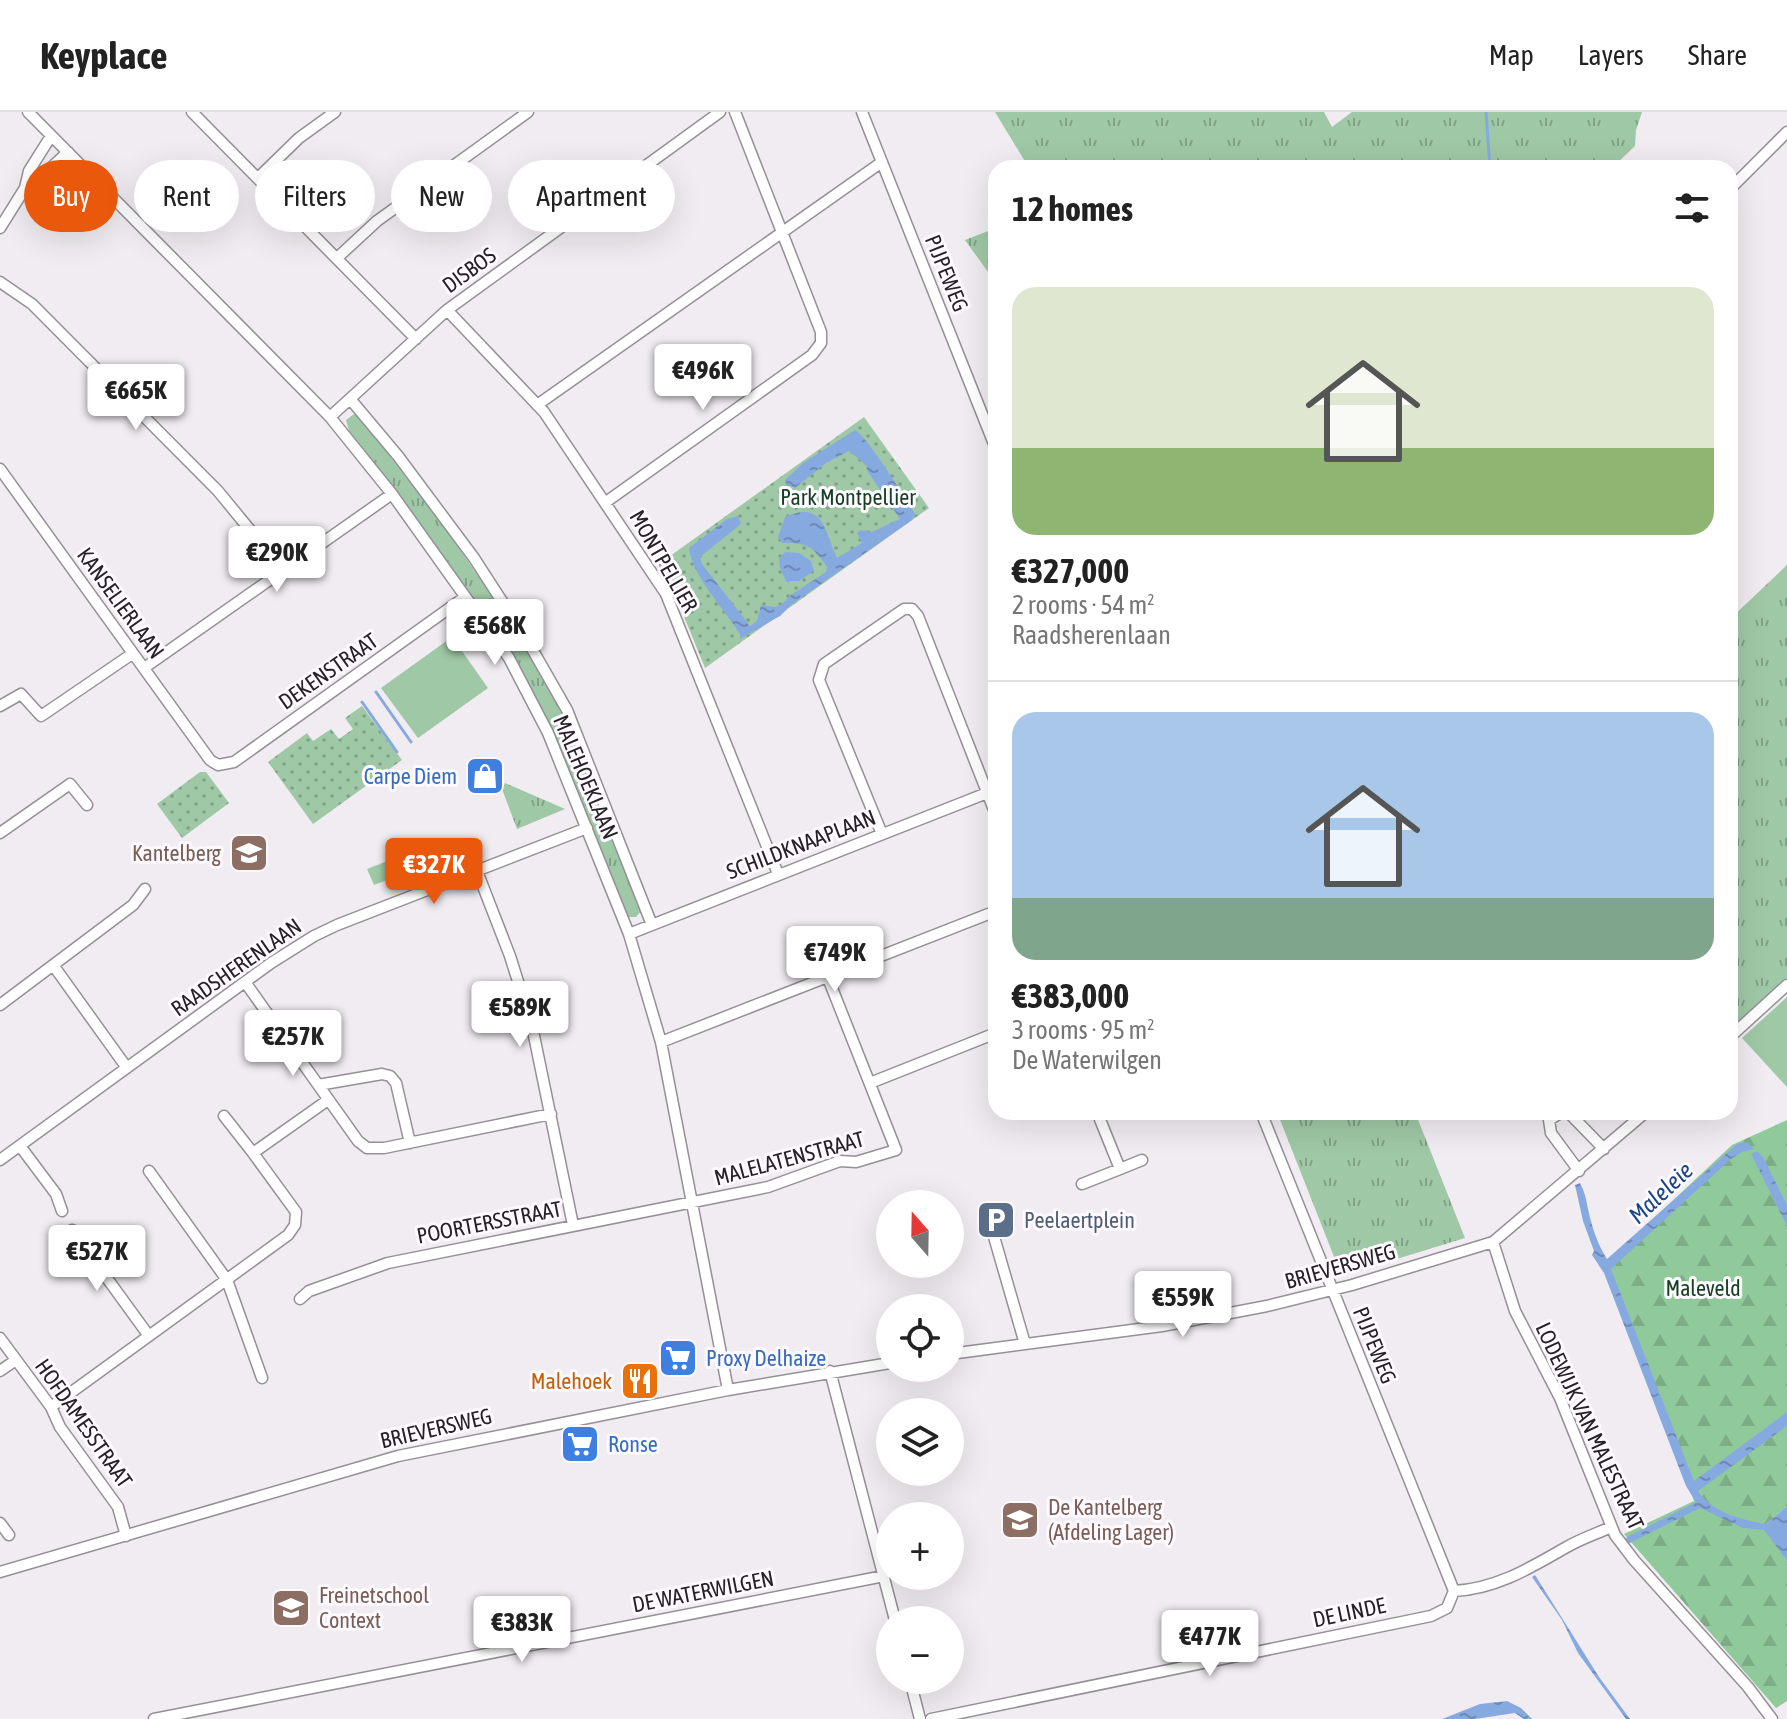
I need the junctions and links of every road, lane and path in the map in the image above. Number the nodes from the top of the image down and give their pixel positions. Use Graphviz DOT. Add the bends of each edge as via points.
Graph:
graph roads {
  1 [pos="28,112"];
  2 [pos="192,112"];
  3 [pos="335,112"];
  4 [pos="528,112"];
  5 [pos="720,112"];
  6 [pos="735,112"];
  7 [pos="862,112"];
  8 [pos="1787,132"];
  9 [pos="51,136"];
  10 [pos="68,152"];
  11 [pos="36,160"];
  12 [pos="59,160"];
  13 [pos="276,160"];
  14 [pos="882,162"];
  15 [pos="255,175"];
  16 [pos="1738,181"];
  17 [pos="24,190"];
  18 [pos="0,228"];
  19 [pos="783,231"];
  20 [pos="311,232"];
  21 [pos="337,258"];
  22 [pos="0,282"];
  23 [pos="447,310"];
  24 [pos="416,339"];
  25 [pos="351,400"];
  26 [pos="537,405"];
  27 [pos="330,417"];
  28 [pos="988,429"];
  29 [pos="0,469"];
  30 [pos="392,494"];
  31 [pos="606,502"];
  32 [pos="282,569"];
  33 [pos="465,597"];
  34 [pos="132,654"];
  35 [pos="144,668"];
  36 [pos="0,706"];
  37 [pos="210,760"];
  38 [pos="987,793"];
  39 [pos="87,805"];
  40 [pos="587,828"];
  41 [pos="0,833"];
  42 [pos="882,834"];
  43 [pos="477,871"];
  44 [pos="778,874"];
  45 [pos="145,889"];
  46 [pos="988,914"];
  47 [pos="652,925"];
  48 [pos="629,934"];
  49 [pos="53,965"];
  50 [pos="828,978"];
  51 [pos="245,982"];
  52 [pos="1787,985"];
  53 [pos="0,1005"];
  54 [pos="1738,1030"];
  55 [pos="988,1036"];
  56 [pos="661,1042"];
  57 [pos="127,1068"];
  58 [pos="870,1083"];
  59 [pos="318,1085"];
  60 [pos="328,1100"];
  61 [pos="551,1114"];
  62 [pos="224,1116"];
  63 [pos="1100,1120"];
  64 [pos="1264,1120"];
  65 [pos="1547,1120"];
  66 [pos="1573,1120"];
  67 [pos="1637,1120"];
  68 [pos="410,1143"];
  69 [pos="20,1146"];
  70 [pos="1604,1149"];
  71 [pos="253,1153"];
  72 [pos="0,1160"];
  73 [pos="1142,1160"];
  74 [pos="1120,1169"];
  75 [pos="149,1171"];
  76 [pos="1579,1171"];
  77 [pos="1082,1184"];
  78 [pos="692,1203"];
  79 [pos="62,1211"];
  80 [pos="988,1216"];
  81 [pos="573,1225"];
  82 [pos="72,1230"];
  83 [pos="1493,1242"];
  84 [pos="227,1280"];
  85 [pos="1332,1290"];
  86 [pos="300,1299"];
  87 [pos="149,1336"];
  88 [pos="0,1338"];
  89 [pos="1025,1344"];
  90 [pos="964,1352"];
  91 [pos="16,1360"];
  92 [pos="876,1365"];
  93 [pos="0,1371"];
  94 [pos="830,1371"];
  95 [pos="262,1378"];
  96 [pos="728,1390"];
  97 [pos="51,1407"];
  98 [pos="0,1523"];
  99 [pos="1611,1527"];
  100 [pos="9,1535"];
  101 [pos="126,1536"];
  102 [pos="876,1546"];
  103 [pos="0,1572"];
  104 [pos="876,1578"];
  105 [pos="1454,1591"];
  106 [pos="914,1694"];
  107 [pos="154,1719"];
  108 [pos="920,1719"];
  109 [pos="931,1719"];
  110 [pos="1772,1719"];
  1 -- 9 [label="street, MALEHOEKLAAN"];
  2 -- 15 [label="street"];
  3 -- 13 [label="street"];
  4 -- 21 [label="street" via="377,221"];
  5 -- 23 [label="street, DISBOS"];
  6 -- 19 [label="street"];
  7 -- 14 [label="street, PIJPEWEG"];
  8 -- 16 [label="street"];
  9 -- 10 [label="street, MALEHOEKLAAN"];
  9 -- 11 [label="street"];
  10 -- 12 [label="street"];
  10 -- 27 [label="street, MALEHOEKLAAN"];
  14 -- 19 [label="street"];
  14 -- 28 [label="street, PIJPEWEG"];
  17 -- 18 [label="street"];
  19 -- 26 [label="street"];
  19 -- 31 [label="street" via="821,343 812,355"];
  20 -- 21 [label="street"];
  21 -- 24 [label="street"];
  22 -- 32 [label="street" via="32,304 218,491"];
  23 -- 24 [label="street, DISBOS"];
  23 -- 26 [label="street, MONTPELLIER"];
  24 -- 25 [label="street, DISBOS"];
  25 -- 27 [label="street, DISBOS"];
  25 -- 47 [label="street, MALEHOEKLAAN" via="474,558 527,640 567,710"];
  26 -- 31 [label="street, MONTPELLIER"];
  27 -- 30 [label="street, MALEHOEKLAAN"];
  29 -- 34 [label="street, KANSELIERLAAN"];
  30 -- 32 [label="street"];
  30 -- 33 [label="street, MALEHOEKLAAN"];
  31 -- 44 [label="street, MONTPELLIER" via="666,594"];
  32 -- 35 [label="street"];
  33 -- 37 [label="street, DEKENSTRAAT" via="234,762 218,765"];
  33 -- 40 [label="street, MALEHOEKLAAN" via="509,658 548,733"];
  34 -- 35 [label="street, KANSELIERLAAN"];
  34 -- 36 [label="street" via="41,716 21,694"];
  35 -- 37 [label="street, KANSELIERLAAN"];
  38 -- 42 [label="street, SCHILDKNAAPLAAN"];
  38 -- 42 [label="street" via="918,616 904,609 824,664 819,680"];
  39 -- 41 [label="street" via="70,784"];
  40 -- 43 [label="street, RAADSHERENLAAN"];
  40 -- 48 [label="street, MALEHOEKLAAN"];
  42 -- 44 [label="street, SCHILDKNAAPLAAN"];
  43 -- 51 [label="street, RAADSHERENLAAN" via="314,936"];
  43 -- 61 [label="street" via="524,997"];
  44 -- 47 [label="street, SCHILDKNAAPLAAN"];
  45 -- 49 [label="street" via="133,905"];
  46 -- 50 [label="street"];
  47 -- 48 [label="street, SCHILDKNAAPLAAN"];
  48 -- 56 [label="street, MALEHOEKLAAN"];
  49 -- 53 [label="street"];
  49 -- 57 [label="street"];
  50 -- 56 [label="street"];
  50 -- 58 [label="street"];
  51 -- 57 [label="street, RAADSHERENLAAN"];
  51 -- 59 [label="street"];
  52 -- 54 [label="street"];
  55 -- 58 [label="street"];
  56 -- 78 [label="street, MALEHOEKLAAN"];
  57 -- 69 [label="street, RAADSHERENLAAN"];
  58 -- 78 [label="street, MALELATENSTRAAT" via="896,1150"];
  59 -- 60 [label="street"];
  59 -- 68 [label="street" via="390,1076"];
  60 -- 68 [label="street" via="367,1148"];
  60 -- 71 [label="street"];
  61 -- 68 [label="street"];
  61 -- 81 [label="street"];
  62 -- 71 [label="street"];
  63 -- 74 [label="street"];
  64 -- 85 [label="street, PIJPEWEG"];
  65 -- 76 [label="street"];
  66 -- 70 [label="street"];
  67 -- 70 [label="street, BRIEVERSWEG"];
  69 -- 72 [label="street, RAADSHERENLAAN"];
  69 -- 79 [label="street" via="56,1194"];
  70 -- 76 [label="street, BRIEVERSWEG"];
  71 -- 84 [label="street" via="296,1212 295,1225"];
  73 -- 74 [label="street"];
  74 -- 77 [label="street"];
  75 -- 84 [label="street"];
  76 -- 83 [label="street, BRIEVERSWEG"];
  78 -- 81 [label="street, POORTERSSTRAAT"];
  78 -- 96 [label="street, MALEHOEKLAAN"];
  80 -- 89 [label="street"];
  81 -- 86 [label="street, POORTERSSTRAAT" via="388,1263"];
  82 -- 87 [label="street"];
  83 -- 85 [label="street, BRIEVERSWEG"];
  83 -- 99 [label="street, LODEWIJK VAN MALESTRAAT" via="1515,1311 1560,1398"];
  84 -- 87 [label="street"];
  84 -- 95 [label="street"];
  85 -- 89 [label="street, BRIEVERSWEG" via="1162,1326"];
  85 -- 105 [label="street, PIJPEWEG"];
  87 -- 97 [label="street"];
  88 -- 91 [label="street, HOFDAMESSTRAAT"];
  89 -- 90 [label="street, BRIEVERSWEG"];
  91 -- 93 [label="street"];
  91 -- 97 [label="street, HOFDAMESSTRAAT"];
  92 -- 94 [label="street, BRIEVERSWEG"];
  94 -- 96 [label="street, BRIEVERSWEG"];
  94 -- 102 [label="street"];
  96 -- 101 [label="street, BRIEVERSWEG" via="398,1456"];
  97 -- 101 [label="street, HOFDAMESSTRAAT" via="118,1507"];
  98 -- 100 [label="street"];
  99 -- 105 [label="street" via="1515,1576"];
  99 -- 110 [label="street, LODEWIJK VAN MALESTRAAT"];
  101 -- 103 [label="street, BRIEVERSWEG"];
  104 -- 107 [label="street, DE WATERWILGEN"];
  105 -- 109 [label="street, DE LINDE" via="1447,1608 1431,1616"];
  106 -- 108 [label="street"];
}
